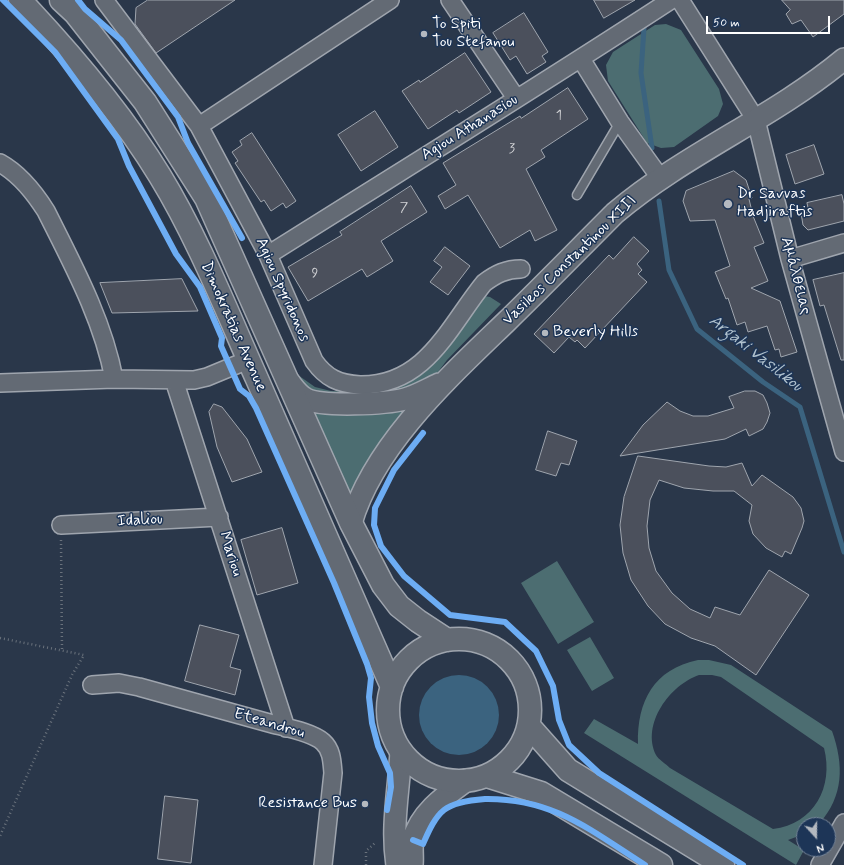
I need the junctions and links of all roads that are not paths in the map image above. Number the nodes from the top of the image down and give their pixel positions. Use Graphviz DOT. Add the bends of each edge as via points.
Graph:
graph roads {
  1 [pos="20,0"];
  2 [pos="61,0"];
  3 [pos="390,0"];
  4 [pos="450,0"];
  5 [pos="671,0"];
  6 [pos="680,0"];
  7 [pos="110,1"];
  8 [pos="582,59"];
  9 [pos="844,59"];
  10 [pos="516,98"];
  11 [pos="756,120"];
  12 [pos="620,122"];
  13 [pos="199,126"];
  14 [pos="0,163"];
  15 [pos="661,179"];
  16 [pos="577,195"];
  17 [pos="844,243"];
  18 [pos="268,255"];
  19 [pos="790,259"];
  20 [pos="521,269"];
  21 [pos="248,360"];
  22 [pos="114,379"];
  23 [pos="174,380"];
  24 [pos="289,382"];
  25 [pos="445,382"];
  26 [pos="0,383"];
  27 [pos="844,452"];
  28 [pos="219,517"];
  29 [pos="351,523"];
  30 [pos="61,525"];
  31 [pos="447,640"];
  32 [pos="92,685"];
  33 [pos="392,687"];
  34 [pos="529,726"];
  35 [pos="286,728"];
  36 [pos="401,751"];
  37 [pos="477,778"];
  38 [pos="844,823"];
  39 [pos="323,865"];
  40 [pos="397,865"];
  41 [pos="412,865"];
  42 [pos="662,865"];
  43 [pos="723,865"];
  44 [pos="820,865"];
  1 -- 21 [label="highway, Dimokratias Avenue" via="122,118 160,175 182,214"];
  2 -- 24 [label="highway, Dimokratias Avenue" via="145,102 206,198"];
  3 -- 13 [label="street"];
  4 -- 10 [label="street"];
  5 -- 8 [label="street, Agiou Athanasiou"];
  6 -- 11 [label="street, Αμάλθειας"];
  7 -- 13 [label="street, Agiou Spyridonos"];
  8 -- 10 [label="street, Agiou Athanasiou"];
  8 -- 12 [label="street"];
  9 -- 11 [label="street, Vasileos Constantinou XIII" via="795,97"];
  10 -- 18 [label="street, Agiou Athanasiou"];
  11 -- 15 [label="street, Vasileos Constantinou XIII"];
  11 -- 19 [label="street, Αμάλθειας"];
  12 -- 15 [label="street"];
  12 -- 16 [label="lane"];
  13 -- 18 [label="street, Agiou Spyridonos"];
  14 -- 22 [label="street" via="20,177 46,211 100,325"];
  15 -- 25 [label="street, Vasileos Constantinou XIII" via="615,213"];
  17 -- 19 [label="street"];
  18 -- 20 [label="street, Agiou Spyridonos" via="314,361 330,378 340,383 356,385 387,382 418,367 431,355 484,283 508,269"];
  19 -- 27 [label="street, Αμάλθειας"];
  21 -- 23 [label="street" via="206,377"];
  21 -- 33 [label="highway, Dimokratias Avenue"];
  22 -- 23 [label="street"];
  22 -- 26 [label="street"];
  23 -- 28 [label="street, Mariou"];
  24 -- 25 [label="street, Vasileos Constantinou XIII" via="299,395 313,402 383,403 409,398"];
  24 -- 29 [label="highway, Dimokratias Avenue"];
  25 -- 29 [label="street, Vasileos Constantinou XIII" via="392,445 375,470 361,493"];
  28 -- 30 [label="street, Idaliou"];
  28 -- 35 [label="street, Mariou"];
  29 -- 31 [label="highway, Dimokratias Avenue" via="383,585 399,606"];
  31 -- 33 [label="highway" via="429,646 413,656 400,670"];
  31 -- 34 [label="highway" via="470,640 492,647 511,661 524,680 530,702"];
  32 -- 35 [label="street, Eteandrou" via="119,683 139,687"];
  33 -- 36 [label="highway" via="388,701 388,716 391,731"];
  34 -- 37 [label="highway" via="520,746 506,764"];
  34 -- 43 [label="highway" via="568,770"];
  35 -- 39 [label="street, Eteandrou" via="323,742 332,759 333,773"];
  36 -- 37 [label="highway" via="419,769 442,779"];
  36 -- 40 [label="street" via="394,825"];
  37 -- 41 [label="street" via="443,797 425,815 413,840"];
  37 -- 42 [label="highway" via="541,793"];
  38 -- 44 [label="street"];
}
